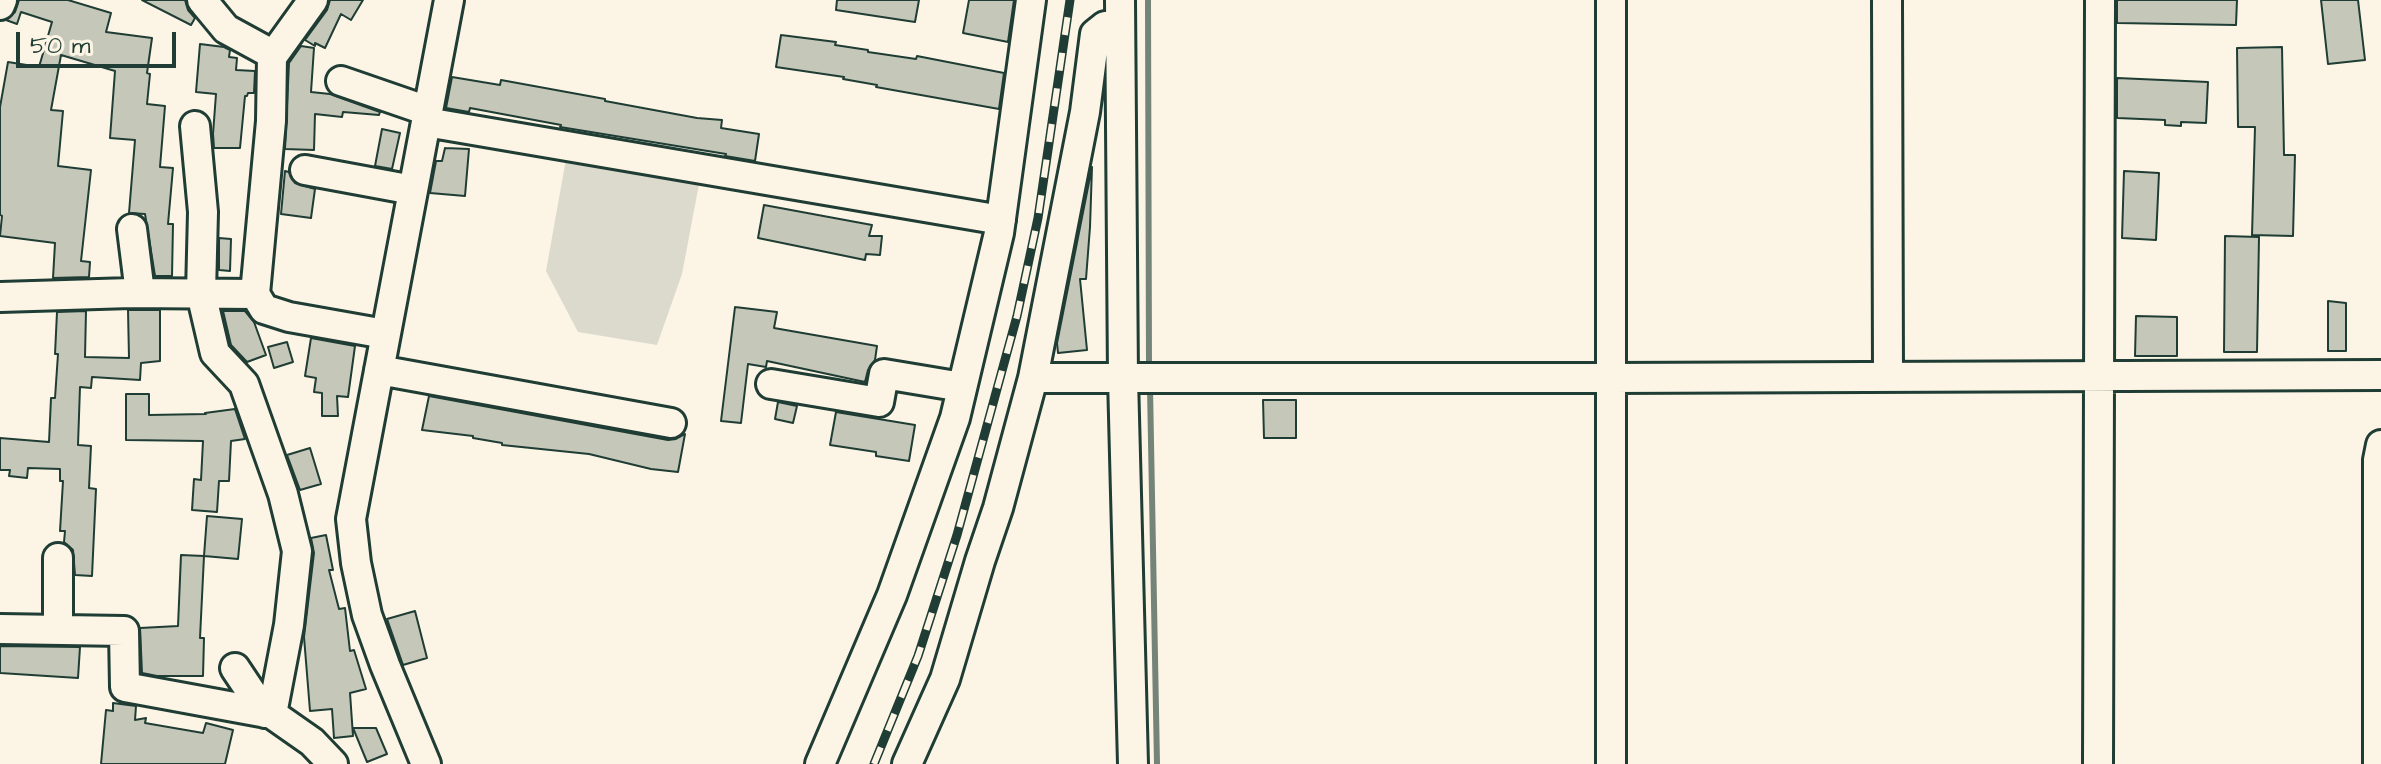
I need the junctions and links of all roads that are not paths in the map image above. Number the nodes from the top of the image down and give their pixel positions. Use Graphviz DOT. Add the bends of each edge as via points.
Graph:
graph roads {
  1 [pos="202,0"];
  2 [pos="313,0"];
  3 [pos="449,0"];
  4 [pos="1031,0"];
  5 [pos="1611,0"];
  6 [pos="1887,0"];
  7 [pos="2100,0"];
  8 [pos="1120,12"];
  9 [pos="272,57"];
  10 [pos="341,81"];
  11 [pos="427,117"];
  12 [pos="195,126"];
  13 [pos="305,170"];
  14 [pos="413,190"];
  15 [pos="1001,220"];
  16 [pos="132,229"];
  17 [pos="140,293"];
  18 [pos="201,293"];
  19 [pos="255,294"];
  20 [pos="0,297"];
  21 [pos="385,334"];
  22 [pos="379,370"];
  23 [pos="2098,375"];
  24 [pos="2381,375"];
  25 [pos="1888,376"];
  26 [pos="1033,378"];
  27 [pos="1139,378"];
  28 [pos="1610,378"];
  29 [pos="771,384"];
  30 [pos="962,387"];
  31 [pos="671,423"];
  32 [pos="2381,445"];
  33 [pos="58,558"];
  34 [pos="0,629"];
  35 [pos="58,629"];
  36 [pos="235,668"];
  37 [pos="268,713"];
  38 [pos="333,764"];
  39 [pos="426,764"];
  40 [pos="820,764"];
  41 [pos="907,764"];
  42 [pos="1133,764"];
  43 [pos="1611,764"];
  44 [pos="2098,764"];
  45 [pos="2378,764"];
  1 -- 9 [label="street" via="226,29"];
  2 -- 9 [label="street"];
  3 -- 11 [label="street"];
  4 -- 15 [label="street"];
  5 -- 28 [label="street"];
  6 -- 25 [label="street"];
  7 -- 23 [label="street"];
  8 -- 26 [label="street" via="1095,34"];
  8 -- 27 [label="street"];
  9 -- 19 [label="street"];
  10 -- 11 [label="street"];
  11 -- 14 [label="street"];
  11 -- 15 [label="street"];
  12 -- 18 [label="street" via="203,212"];
  13 -- 14 [label="street"];
  14 -- 21 [label="street"];
  15 -- 30 [label="street"];
  16 -- 17 [label="street"];
  17 -- 18 [label="street"];
  17 -- 20 [label="street"];
  18 -- 19 [label="street"];
  18 -- 37 [label="street" via="215,353 244,384 297,551 289,625"];
  19 -- 21 [label="street" via="264,309 289,317"];
  21 -- 22 [label="street"];
  22 -- 31 [label="street"];
  22 -- 39 [label="street" via="351,519 356,563 367,615"];
  23 -- 24 [label="street"];
  23 -- 25 [label="street"];
  23 -- 44 [label="street"];
  25 -- 28 [label="street"];
  26 -- 27 [label="street"];
  26 -- 41 [label="street" via="945,679"];
  27 -- 28 [label="street"];
  27 -- 42 [label="street"];
  28 -- 43 [label="street"];
  29 -- 30 [label="street" via="879,402 884,374"];
  30 -- 40 [label="street" via="892,595"];
  32 -- 45 [label="street"];
  33 -- 35 [label="street"];
  34 -- 35 [label="street"];
  35 -- 37 [label="street" via="124,631 125,687"];
  36 -- 37 [label="street"];
  37 -- 38 [label="street" via="312,742"];
}
